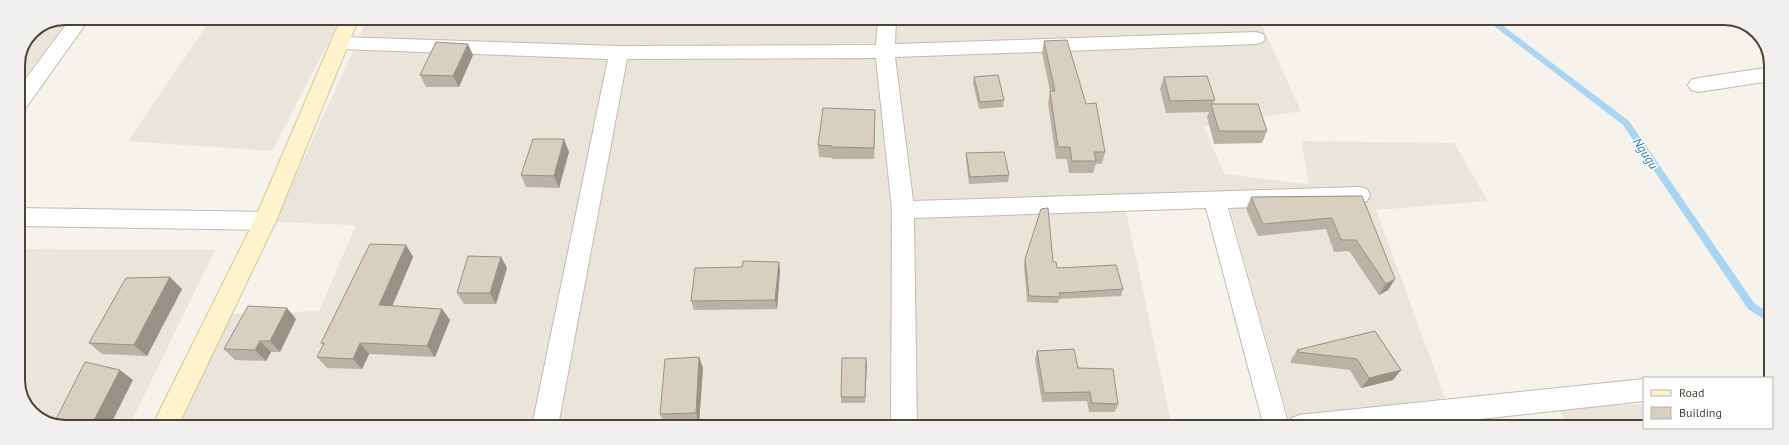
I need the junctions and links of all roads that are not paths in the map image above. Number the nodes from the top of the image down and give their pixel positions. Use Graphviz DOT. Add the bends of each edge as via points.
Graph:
graph roads {
  1 [pos="76,25"];
  2 [pos="347,25"];
  3 [pos="887,25"];
  4 [pos="1256,38"];
  5 [pos="341,43"];
  6 [pos="885,51"];
  7 [pos="619,53"];
  8 [pos="1764,75"];
  9 [pos="1698,85"];
  10 [pos="25,94"];
  11 [pos="1359,195"];
  12 [pos="1215,200"];
  13 [pos="903,210"];
  14 [pos="25,217"];
  15 [pos="265,221"];
  16 [pos="1643,390"];
  17 [pos="168,420"];
  18 [pos="546,420"];
  19 [pos="904,420"];
  20 [pos="1275,420"];
  21 [pos="1364,420"];
  1 -- 10 [label="street"];
  2 -- 5 [label="main road"];
  3 -- 6 [label="street"];
  4 -- 6 [label="street"];
  5 -- 7 [label="street"];
  5 -- 15 [label="main road"];
  6 -- 7 [label="street"];
  6 -- 13 [label="street"];
  7 -- 18 [label="street"];
  8 -- 9 [label="street"];
  11 -- 12 [label="street"];
  12 -- 13 [label="street"];
  12 -- 20 [label="street"];
  13 -- 19 [label="street"];
  14 -- 15 [label="street"];
  15 -- 17 [label="main road"];
  16 -- 21 [label="street"];
}
